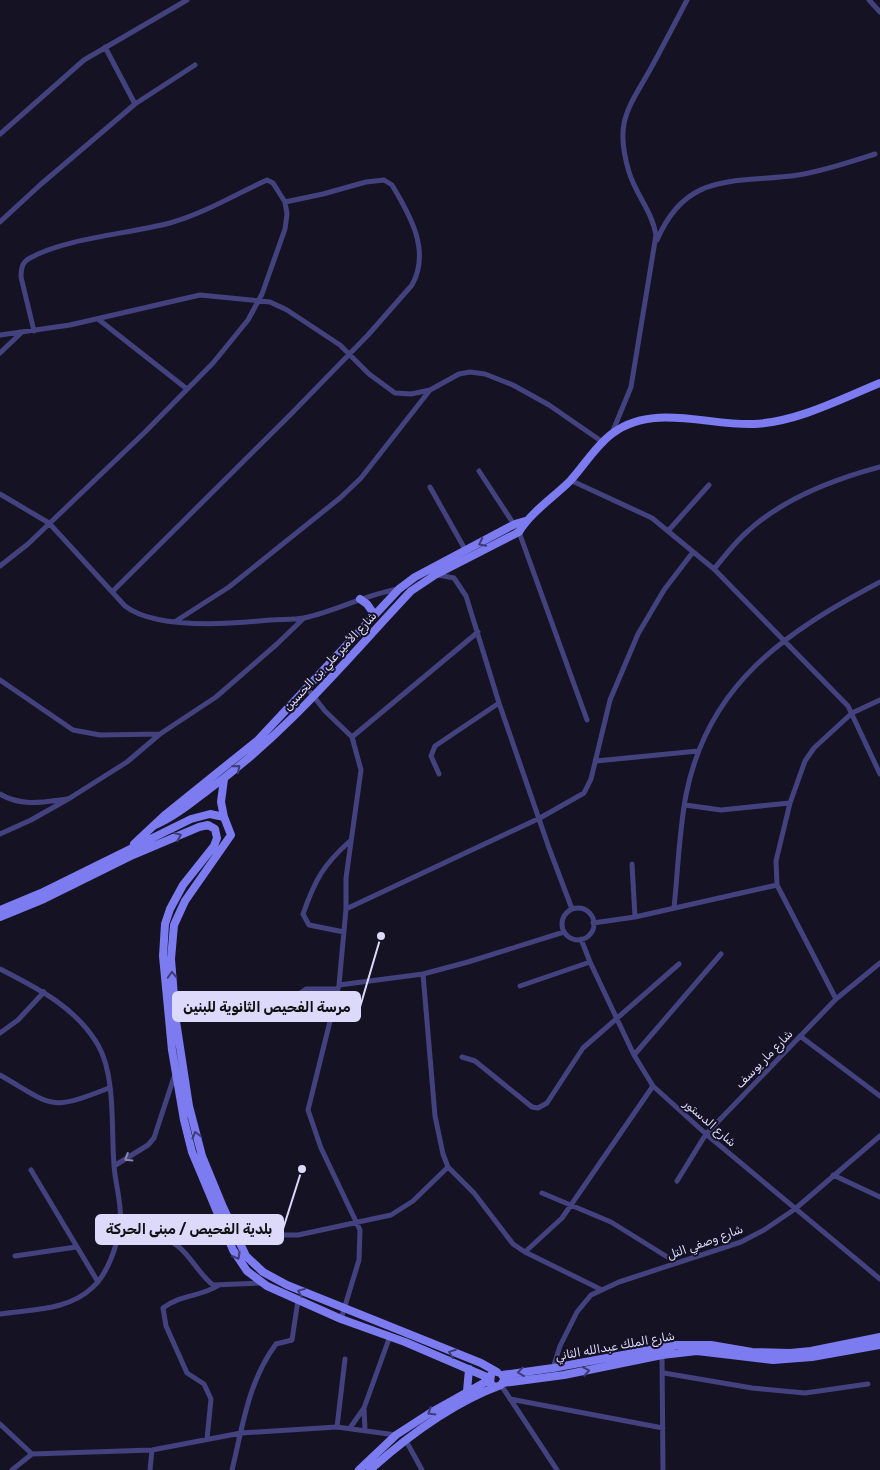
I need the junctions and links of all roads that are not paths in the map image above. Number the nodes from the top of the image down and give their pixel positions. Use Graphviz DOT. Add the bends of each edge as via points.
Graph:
graph roads {
  1 [pos="188,0"];
  2 [pos="687,0"];
  3 [pos="869,0"];
  4 [pos="880,12"];
  5 [pos="104,47"];
  6 [pos="196,65"];
  7 [pos="135,104"];
  8 [pos="0,134"];
  9 [pos="875,154"];
  10 [pos="285,202"];
  11 [pos="0,222"];
  12 [pos="654,248"];
  13 [pos="259,300"];
  14 [pos="98,319"];
  15 [pos="34,331"];
  16 [pos="21,333"];
  17 [pos="0,335"];
  18 [pos="0,353"];
  19 [pos="350,354"];
  20 [pos="880,383"];
  21 [pos="187,389"];
  22 [pos="430,390"];
  23 [pos="612,434"];
  24 [pos="604,443"];
  25 [pos="880,467"];
  26 [pos="479,471"];
  27 [pos="570,480"];
  28 [pos="709,485"];
  29 [pos="430,487"];
  30 [pos="0,494"];
  31 [pos="525,521"];
  32 [pos="49,523"];
  33 [pos="515,524"];
  34 [pos="668,531"];
  35 [pos="519,532"];
  36 [pos="466,551"];
  37 [pos="693,552"];
  38 [pos="0,566"];
  39 [pos="714,569"];
  40 [pos="435,576"];
  41 [pos="880,582"];
  42 [pos="398,589"];
  43 [pos="411,591"];
  44 [pos="113,592"];
  45 [pos="360,599"];
  46 [pos="374,614"];
  47 [pos="304,618"];
  48 [pos="176,621"];
  49 [pos="478,632"];
  50 [pos="783,639"];
  51 [pos="0,680"];
  52 [pos="307,688"];
  53 [pos="314,696"];
  54 [pos="880,700"];
  55 [pos="499,703"];
  56 [pos="852,714"];
  57 [pos="587,720"];
  58 [pos="160,734"];
  59 [pos="352,738"];
  60 [pos="698,751"];
  61 [pos="596,761"];
  62 [pos="439,774"];
  63 [pos="880,774"];
  64 [pos="224,779"];
  65 [pos="0,794"];
  66 [pos="70,798"];
  67 [pos="790,803"];
  68 [pos="685,805"];
  69 [pos="224,817"];
  70 [pos="540,818"];
  71 [pos="155,825"];
  72 [pos="0,834"];
  73 [pos="351,841"];
  74 [pos="132,851"];
  75 [pos="632,864"];
  76 [pos="777,885"];
  77 [pos="674,908"];
  78 [pos="346,909"];
  79 [pos="572,909"];
  80 [pos="0,910"];
  81 [pos="0,917"];
  82 [pos="634,917"];
  83 [pos="593,923"];
  84 [pos="344,932"];
  85 [pos="564,932"];
  86 [pos="581,939"];
  87 [pos="721,954"];
  88 [pos="590,962"];
  89 [pos="880,963"];
  90 [pos="679,964"];
  91 [pos="0,969"];
  92 [pos="423,974"];
  93 [pos="520,986"];
  94 [pos="338,987"];
  95 [pos="44,992"];
  96 [pos="836,999"];
  97 [pos="267,1011"];
  98 [pos="616,1017"];
  99 [pos="0,1033"];
  100 [pos="800,1036"];
  101 [pos="176,1049"];
  102 [pos="634,1054"];
  103 [pos="462,1057"];
  104 [pos="175,1074"];
  105 [pos="0,1075"];
  106 [pos="653,1086"];
  107 [pos="109,1088"];
  108 [pos="880,1096"];
  109 [pos="706,1134"];
  110 [pos="880,1136"];
  111 [pos="114,1166"];
  112 [pos="448,1167"];
  113 [pos="31,1170"];
  114 [pos="833,1175"];
  115 [pos="676,1181"];
  116 [pos="542,1193"];
  117 [pos="880,1197"];
  118 [pos="571,1205"];
  119 [pos="795,1210"];
  120 [pos="356,1223"];
  121 [pos="121,1225"];
  122 [pos="254,1225"];
  123 [pos="76,1247"];
  124 [pos="525,1252"];
  125 [pos="15,1256"];
  126 [pos="677,1263"];
  127 [pos="880,1278"];
  128 [pos="98,1282"];
  129 [pos="262,1282"];
  130 [pos="219,1286"];
  131 [pos="600,1289"];
  132 [pos="298,1300"];
  133 [pos="343,1308"];
  134 [pos="0,1314"];
  135 [pos="341,1319"];
  136 [pos="390,1336"];
  137 [pos="880,1337"];
  138 [pos="880,1345"];
  139 [pos="662,1355"];
  140 [pos="346,1359"];
  141 [pos="553,1368"];
  142 [pos="469,1369"];
  143 [pos="664,1373"];
  144 [pos="489,1379"];
  145 [pos="500,1380"];
  146 [pos="868,1384"];
  147 [pos="467,1391"];
  148 [pos="510,1399"];
  149 [pos="364,1408"];
  150 [pos="0,1424"];
  151 [pos="337,1427"];
  152 [pos="350,1428"];
  153 [pos="663,1428"];
  154 [pos="365,1430"];
  155 [pos="241,1433"];
  156 [pos="396,1435"];
  157 [pos="207,1439"];
  158 [pos="405,1439"];
  159 [pos="152,1450"];
  160 [pos="32,1454"];
  161 [pos="12,1470"];
  162 [pos="150,1470"];
  163 [pos="232,1470"];
  164 [pos="359,1470"];
  165 [pos="370,1470"];
  166 [pos="422,1470"];
  167 [pos="557,1470"];
  168 [pos="663,1470"];
  1 -- 5 [label="street"];
  2 -- 12 [label="street" via="629,103 623,129 629,174 653,220"];
  3 -- 4 [label="street"];
  5 -- 7 [label="street"];
  5 -- 8 [label="street" via="84,60"];
  6 -- 7 [label="street"];
  7 -- 11 [label="street"];
  9 -- 12 [label="street" via="798,175 716,183 682,201 670,213"];
  10 -- 13 [label="street" via="285,229"];
  10 -- 15 [label="street" via="273,183 267,180 209,209 178,220 60,247 27,259 21,268 21,277"];
  10 -- 19 [label="street" via="384,180 397,193 419,239 419,272 412,285"];
  12 -- 23 [label="street" via="631,386"];
  13 -- 14 [label="street" via="200,295"];
  13 -- 19 [label="street" via="287,310"];
  13 -- 21 [label="street" via="236,336"];
  14 -- 15 [label="street"];
  14 -- 21 [label="street"];
  15 -- 16 [label="street"];
  16 -- 17 [label="street"];
  16 -- 18 [label="street"];
  19 -- 22 [label="street" via="369,374 395,393"];
  19 -- 44 [label="street"];
  20 -- 23 [label="street, شارع الأمير علي بن الحسين" via="770,422 737,424 660,418 634,423"];
  21 -- 32 [label="street"];
  22 -- 24 [label="street" via="459,374 485,374 549,405"];
  22 -- 48 [label="street" via="361,478 340,498 229,587"];
  23 -- 24 [label="street, شارع الأمير علي بن الحسين"];
  24 -- 27 [label="street, شارع الأمير علي بن الحسين"];
  25 -- 39 [label="street" via="830,483 774,512 747,531"];
  26 -- 33 [label="street"];
  27 -- 31 [label="street, شارع الأمير علي بن الحسين"];
  27 -- 34 [label="street" via="640,512"];
  28 -- 34 [label="street"];
  29 -- 36 [label="street"];
  30 -- 32 [label="street"];
  31 -- 33 [label="street, شارع الأمير علي بن الحسين"];
  31 -- 35 [label="street, شارع الأمير علي بن الحسين"];
  32 -- 38 [label="street"];
  32 -- 44 [label="street"];
  33 -- 35 [label="street"];
  33 -- 36 [label="street, شارع الأمير علي بن الحسين, one-way"];
  34 -- 37 [label="street"];
  35 -- 40 [label="street, شارع الأمير علي بن الحسين"];
  35 -- 57 [label="street"];
  36 -- 42 [label="street, شارع الأمير علي بن الحسين" via="415,576"];
  37 -- 39 [label="street"];
  37 -- 61 [label="street" via="664,590 638,634 610,700"];
  39 -- 50 [label="street"];
  40 -- 43 [label="street, شارع الأمير علي بن الحسين"];
  40 -- 49 [label="street" via="454,578 464,589"];
  41 -- 50 [label="street"];
  42 -- 43 [label="street"];
  42 -- 45 [label="street"];
  42 -- 46 [label="street, شارع الأمير علي بن الحسين"];
  43 -- 53 [label="street, شارع الأمير علي بن الحسين"];
  44 -- 48 [label="street" via="134,613"];
  45 -- 46 [label="street"];
  45 -- 47 [label="street"];
  46 -- 52 [label="street, شارع الأمير علي بن الحسين"];
  47 -- 48 [label="street" via="248,624"];
  47 -- 58 [label="street" via="216,696"];
  49 -- 55 [label="street"];
  49 -- 59 [label="street"];
  50 -- 56 [label="street"];
  50 -- 60 [label="street" via="736,687 719,710"];
  51 -- 58 [label="street" via="73,730 100,735"];
  52 -- 53 [label="street"];
  52 -- 71 [label="street, شارع الأمير علي بن الحسين" via="258,740"];
  53 -- 59 [label="street"];
  64 -- 53 [label="street, شارع الأمير علي بن الحسين, one-way" via="276,736"];
  54 -- 56 [label="street"];
  55 -- 62 [label="street" via="435,746 431,756"];
  55 -- 70 [label="street"];
  56 -- 63 [label="street"];
  56 -- 67 [label="street" via="814,748 800,772"];
  58 -- 66 [label="street" via="127,762"];
  59 -- 73 [label="street" via="361,770"];
  60 -- 61 [label="street"];
  60 -- 68 [label="street"];
  61 -- 70 [label="street" via="589,787 584,793"];
  64 -- 69 [label="street" via="221,802"];
  64 -- 71 [label="street, شارع الأمير علي بن الحسين"];
  65 -- 66 [label="street" via="30,803"];
  66 -- 72 [label="street"];
  67 -- 68 [label="street" via="722,810"];
  67 -- 76 [label="street" via="776,861"];
  68 -- 77 [label="street"];
  69 -- 74 [label="street" via="204,815"];
  101 -- 69 [label="street, one-way" via="172,933 184,900 228,840 230,830"];
  70 -- 78 [label="street"];
  70 -- 79 [label="street"];
  71 -- 74 [label="street, شارع الأمير علي بن الحسين"];
  73 -- 78 [label="street"];
  73 -- 84 [label="street" via="332,858 313,884 303,914 309,925"];
  74 -- 80 [label="street, شارع الأمير علي بن الحسين"];
  74 -- 81 [label="street, شارع الأمير علي بن الحسين" via="44,899"];
  74 -- 101 [label="street, one-way" via="208,825 216,833 214,846 184,885 170,909 166,924 164,983"];
  75 -- 82 [label="street"];
  76 -- 77 [label="street"];
  76 -- 96 [label="street"];
  77 -- 82 [label="street"];
  78 -- 84 [label="street"];
  79 -- 83 [label="street" via="586,911"];
  79 -- 85 [label="street" via="563,919"];
  82 -- 83 [label="street"];
  83 -- 86 [label="street" via="590,933"];
  84 -- 94 [label="street"];
  85 -- 86 [label="street" via="568,937"];
  85 -- 92 [label="street"];
  86 -- 88 [label="street, شارع الدستور"];
  87 -- 102 [label="street"];
  88 -- 93 [label="street"];
  88 -- 98 [label="street, شارع الدستور"];
  89 -- 96 [label="street, شارع مار يوسف"];
  90 -- 98 [label="street"];
  91 -- 95 [label="street"];
  92 -- 94 [label="street"];
  92 -- 112 [label="street" via="435,1116"];
  94 -- 97 [label="street" via="306,989 299,994 290,1010"];
  94 -- 120 [label="street" via="308,1110 321,1148"];
  95 -- 99 [label="street" via="18,1020"];
  95 -- 107 [label="street" via="73,1015 98,1044"];
  96 -- 100 [label="street, شارع مار يوسف"];
  98 -- 102 [label="street, شارع الدستور"];
  98 -- 103 [label="street" via="583,1048 546,1103 538,1108 532,1107 475,1062"];
  100 -- 108 [label="street"];
  100 -- 109 [label="street, شارع مار يوسف"];
  101 -- 104 [label="street"];
  133 -- 101 [label="street, one-way" via="287,1286 263,1272 246,1256 202,1156"];
  102 -- 106 [label="street, شارع الدستور"];
  104 -- 111 [label="street, one-way" via="154,1138"];
  104 -- 129 [label="street, one-way" via="192,1152 221,1224 239,1260"];
  105 -- 107 [label="street" via="43,1101 55,1104 75,1102"];
  106 -- 109 [label="street, شارع الدستور"];
  106 -- 118 [label="street"];
  107 -- 111 [label="street"];
  109 -- 115 [label="street, شارع مار يوسف"];
  109 -- 119 [label="street, شارع الدستور"];
  110 -- 114 [label="street, شارع وصفي التل"];
  111 -- 121 [label="street"];
  112 -- 120 [label="street" via="403,1209 392,1215"];
  112 -- 124 [label="street" via="480,1200 513,1244"];
  113 -- 123 [label="street"];
  114 -- 117 [label="street"];
  114 -- 119 [label="street, شارع وصفي التل"];
  116 -- 118 [label="street"];
  118 -- 124 [label="street" via="562,1218"];
  118 -- 126 [label="street" via="611,1222"];
  119 -- 126 [label="street, شارع وصفي التل" via="741,1242"];
  119 -- 127 [label="street, شارع الدستور"];
  120 -- 122 [label="street" via="289,1236"];
  120 -- 133 [label="street" via="361,1236 360,1252"];
  121 -- 128 [label="street" via="108,1266"];
  121 -- 130 [label="street" via="141,1228 172,1242 202,1276"];
  123 -- 125 [label="street"];
  123 -- 128 [label="street"];
  124 -- 131 [label="street"];
  126 -- 131 [label="street, شارع وصفي التل"];
  128 -- 134 [label="street" via="69,1304"];
  129 -- 130 [label="street"];
  129 -- 132 [label="street"];
  130 -- 157 [label="street" via="176,1298 163,1308 166,1326 188,1372 204,1384 211,1399"];
  131 -- 141 [label="street, شارع وصفي التل" via="577,1312"];
  132 -- 135 [label="street"];
  132 -- 155 [label="street" via="294,1336 292,1340 276,1344 259,1370 246,1402"];
  133 -- 135 [label="street"];
  145 -- 133 [label="street, one-way" via="481,1363"];
  135 -- 136 [label="street"];
  136 -- 142 [label="street"];
  136 -- 149 [label="street"];
  137 -- 141 [label="street, شارع الملك عبدالله الثاني" via="790,1353 752,1352 711,1344 676,1345"];
  138 -- 139 [label="street, شارع الملك عبدالله الثاني" via="774,1360 697,1351"];
  139 -- 143 [label="street"];
  145 -- 139 [label="street, شارع الملك عبدالله الثاني, one-way" via="608,1367"];
  140 -- 151 [label="street"];
  141 -- 145 [label="street, شارع الملك عبدالله الثاني, one-way"];
  142 -- 144 [label="street"];
  142 -- 147 [label="street"];
  143 -- 146 [label="street" via="805,1393"];
  143 -- 153 [label="street"];
  144 -- 145 [label="street"];
  144 -- 147 [label="street"];
  145 -- 148 [label="street"];
  145 -- 158 [label="street, شارع الملك عبدالله الثاني"];
  147 -- 156 [label="street, one-way"];
  148 -- 153 [label="street"];
  148 -- 167 [label="street"];
  149 -- 152 [label="street"];
  149 -- 154 [label="street"];
  150 -- 160 [label="street"];
  151 -- 152 [label="street"];
  151 -- 155 [label="street"];
  152 -- 154 [label="street"];
  153 -- 168 [label="street"];
  154 -- 156 [label="street"];
  155 -- 157 [label="street"];
  155 -- 163 [label="street"];
  156 -- 164 [label="street"];
  157 -- 159 [label="street"];
  158 -- 165 [label="street, شارع الملك عبدالله الثاني"];
  158 -- 166 [label="street"];
  159 -- 160 [label="street"];
  159 -- 162 [label="street"];
  160 -- 161 [label="street"];
}
